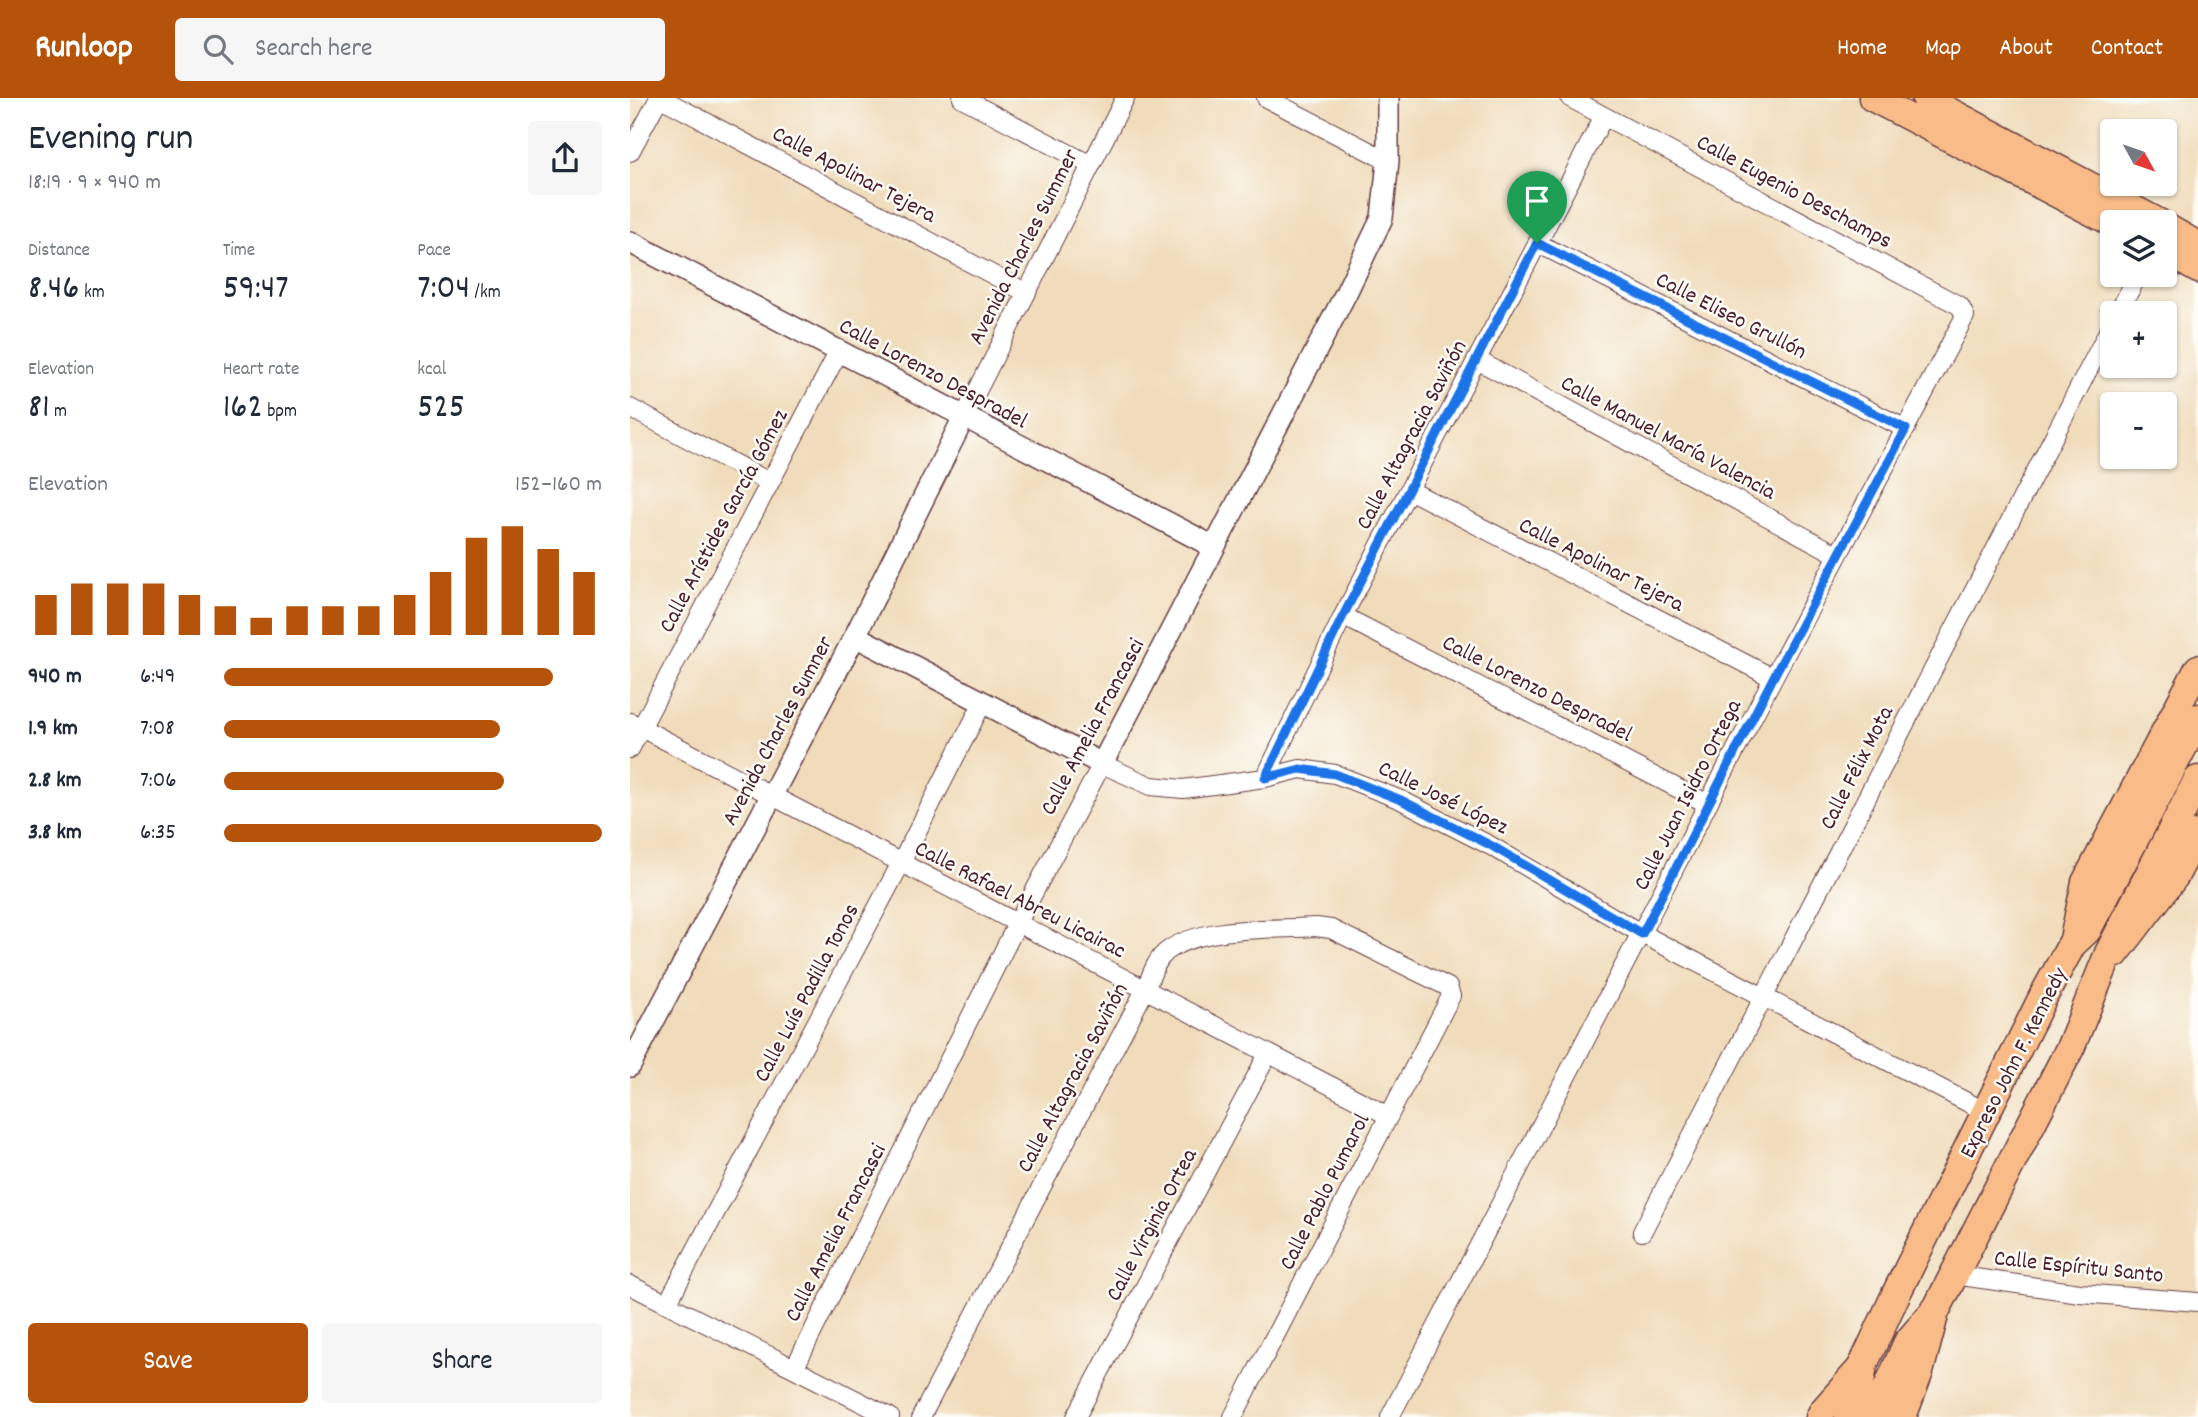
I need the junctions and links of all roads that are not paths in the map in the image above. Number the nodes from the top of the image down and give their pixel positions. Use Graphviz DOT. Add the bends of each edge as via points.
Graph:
graph roads {
  1 [pos="660,98"];
  2 [pos="962,98"];
  3 [pos="1125,98"];
  4 [pos="1266,98"];
  5 [pos="1388,98"];
  6 [pos="1570,98"];
  7 [pos="1872,98"];
  8 [pos="1926,98"];
  9 [pos="1604,116"];
  10 [pos="630,152"];
  11 [pos="1388,161"];
  12 [pos="1091,165"];
  13 [pos="2136,210"];
  14 [pos="2100,217"];
  15 [pos="2177,233"];
  16 [pos="630,242"];
  17 [pos="1537,243"];
  18 [pos="2198,245"];
  19 [pos="2177,258"];
  20 [pos="2198,270"];
  21 [pos="1025,292"];
  22 [pos="1960,306"];
  23 [pos="2100,347"];
  24 [pos="839,351"];
  25 [pos="1477,360"];
  26 [pos="630,408"];
  27 [pos="964,417"];
  28 [pos="1906,429"];
  29 [pos="769,482"];
  30 [pos="1409,490"];
  31 [pos="1214,547"];
  32 [pos="1838,555"];
  33 [pos="1343,616"];
  34 [pos="855,636"];
  35 [pos="2198,668"];
  36 [pos="1773,678"];
  37 [pos="983,702"];
  38 [pos="2198,718"];
  39 [pos="635,725"];
  40 [pos="630,749"];
  41 [pos="1102,764"];
  42 [pos="1265,778"];
  43 [pos="2198,780"];
  44 [pos="772,796"];
  45 [pos="1708,804"];
  46 [pos="2198,834"];
  47 [pos="901,863"];
  48 [pos="1017,923"];
  49 [pos="1642,934"];
  50 [pos="2072,944"];
  51 [pos="2099,974"];
  52 [pos="1448,987"];
  53 [pos="1145,990"];
  54 [pos="1764,996"];
  55 [pos="1268,1054"];
  56 [pos="630,1066"];
  57 [pos="1986,1112"];
  58 [pos="1389,1116"];
  59 [pos="1642,1232"];
  60 [pos="1954,1275"];
  61 [pos="630,1285"];
  62 [pos="2198,1303"];
  63 [pos="667,1304"];
  64 [pos="1937,1308"];
  65 [pos="1863,1365"];
  66 [pos="795,1367"];
  67 [pos="890,1417"];
  68 [pos="921,1417"];
  69 [pos="1076,1417"];
  70 [pos="1233,1417"];
  71 [pos="1390,1417"];
  72 [pos="1819,1417"];
  73 [pos="1849,1417"];
  74 [pos="1875,1417"];
  75 [pos="1903,1417"];
  1 -- 10 [label="street"];
  1 -- 21 [label="street, Calle Apolinar Tejera"];
  2 -- 12 [label="street"];
  3 -- 12 [label="street, Avenida Charles Summer"];
  4 -- 11 [label="street"];
  5 -- 11 [label="street, Calle Amelia Francasci"];
  6 -- 9 [label="street, Calle Eugenio Deschamps"];
  7 -- 14 [label="main road"];
  8 -- 13 [label="main road"];
  9 -- 17 [label="street, Calle Altagracia Saviñón"];
  9 -- 22 [label="street, Calle Eugenio Deschamps"];
  11 -- 31 [label="street, Calle Amelia Francasci" via="1382,218"];
  12 -- 21 [label="street, Avenida Charles Summer"];
  15 -- 18 [label="main road"];
  16 -- 24 [label="street, Calle Lorenzo Despradel"];
  17 -- 25 [label="street, Calle Altagracia Saviñón"];
  17 -- 28 [label="street, Calle Eliseo Grullón"];
  19 -- 20 [label="main road"];
  21 -- 27 [label="street, Avenida Charles Summer"];
  22 -- 28 [label="street, Calle Juan Isidro Ortega" via="1965,316"];
  23 -- 54 [label="street, Calle Félix Mota"];
  24 -- 27 [label="street, Calle Lorenzo Despradel"];
  24 -- 29 [label="street, Calle Arístides García Gómez"];
  25 -- 30 [label="street, Calle Altagracia Saviñón"];
  25 -- 32 [label="street, Calle Manuel María Valencia"];
  26 -- 29 [label="street"];
  27 -- 31 [label="street, Calle Lorenzo Despradel"];
  27 -- 34 [label="street, Avenida Charles Sumner"];
  28 -- 32 [label="street, Calle Juan Isidro Ortega"];
  29 -- 39 [label="street, Calle Arístides García Gómez"];
  30 -- 33 [label="street, Calle Altagracia Saviñón"];
  30 -- 36 [label="street, Calle Apolinar Tejera"];
  31 -- 41 [label="street, Calle Amelia Francasci"];
  32 -- 36 [label="street, Calle Juan Isidro Ortega"];
  33 -- 42 [label="street, Calle Altagracia Saviñón"];
  33 -- 45 [label="street, Calle Lorenzo Despradel"];
  34 -- 37 [label="street, Calle José López"];
  34 -- 44 [label="street, Avenida Charles Sumner"];
  35 -- 50 [label="main road" via="2085,882"];
  36 -- 45 [label="street, Calle Juan Isidro Ortega"];
  37 -- 41 [label="street, Calle José López"];
  37 -- 47 [label="street, Calle Luís Padilla Tonos"];
  38 -- 50 [label="highway, Expreso John F. Kennedy" via="2087,930"];
  39 -- 40 [label="street, Calle Arístides García Gómez"];
  39 -- 44 [label="street, Calle Rafael Abreu Licairac"];
  41 -- 42 [label="street, Calle José López" via="1151,786 1183,789"];
  41 -- 48 [label="street, Calle Amelia Francasci"];
  42 -- 49 [label="street, Calle José López" via="1300,769 1335,774 1401,800 1492,846"];
  43 -- 51 [label="highway, Expreso John F. Kennedy"];
  44 -- 47 [label="street, Calle Rafael Abreu Licairac"];
  44 -- 56 [label="street, Avenida Charles Sumner"];
  45 -- 49 [label="street, Calle Juan Isidro Ortega"];
  46 -- 51 [label="main road" via="2155,906"];
  47 -- 48 [label="street, Calle Rafael Abreu Licairac"];
  47 -- 63 [label="street, Calle Luís Padilla Tonos"];
  48 -- 53 [label="street, Calle Rafael Abreu Licairac"];
  48 -- 66 [label="street, Calle Amelia Francasci"];
  49 -- 54 [label="street, Calle José López"];
  49 -- 71 [label="street, Calle Juan Isidro Ortega"];
  50 -- 57 [label="highway, Expreso John F. Kennedy"];
  51 -- 60 [label="highway, Expreso John F. Kennedy" via="2071,1046"];
  52 -- 53 [label="street, Calle Altagracia Saviñón" via="1348,936 1316,928 1206,933 1192,938 1165,953"];
  52 -- 58 [label="street, Calle Pablo Pumarol" via="1451,996"];
  53 -- 55 [label="street, Calle Rafael Abreu Licairac"];
  53 -- 68 [label="street, Calle Altagracia Saviñón"];
  54 -- 57 [label="street, Calle José López"];
  54 -- 59 [label="street, Calle Félix Mota"];
  55 -- 58 [label="street, Calle Rafael Abreu Licairac"];
  55 -- 69 [label="street, Calle Virginia Ortea"];
  57 -- 65 [label="highway, Expreso John F. Kennedy"];
  58 -- 70 [label="street, Calle Pablo Pumarol"];
  60 -- 62 [label="street, Calle Espíritu Santo" via="2080,1293"];
  60 -- 64 [label="highway, Expreso John F. Kennedy"];
  61 -- 63 [label="street"];
  63 -- 66 [label="street"];
  64 -- 74 [label="highway, Expreso John F. Kennedy" via="1908,1342"];
  64 -- 75 [label="main road"];
  65 -- 72 [label="main road"];
  65 -- 73 [label="highway, Expreso John F. Kennedy"];
  66 -- 67 [label="street"];
}
